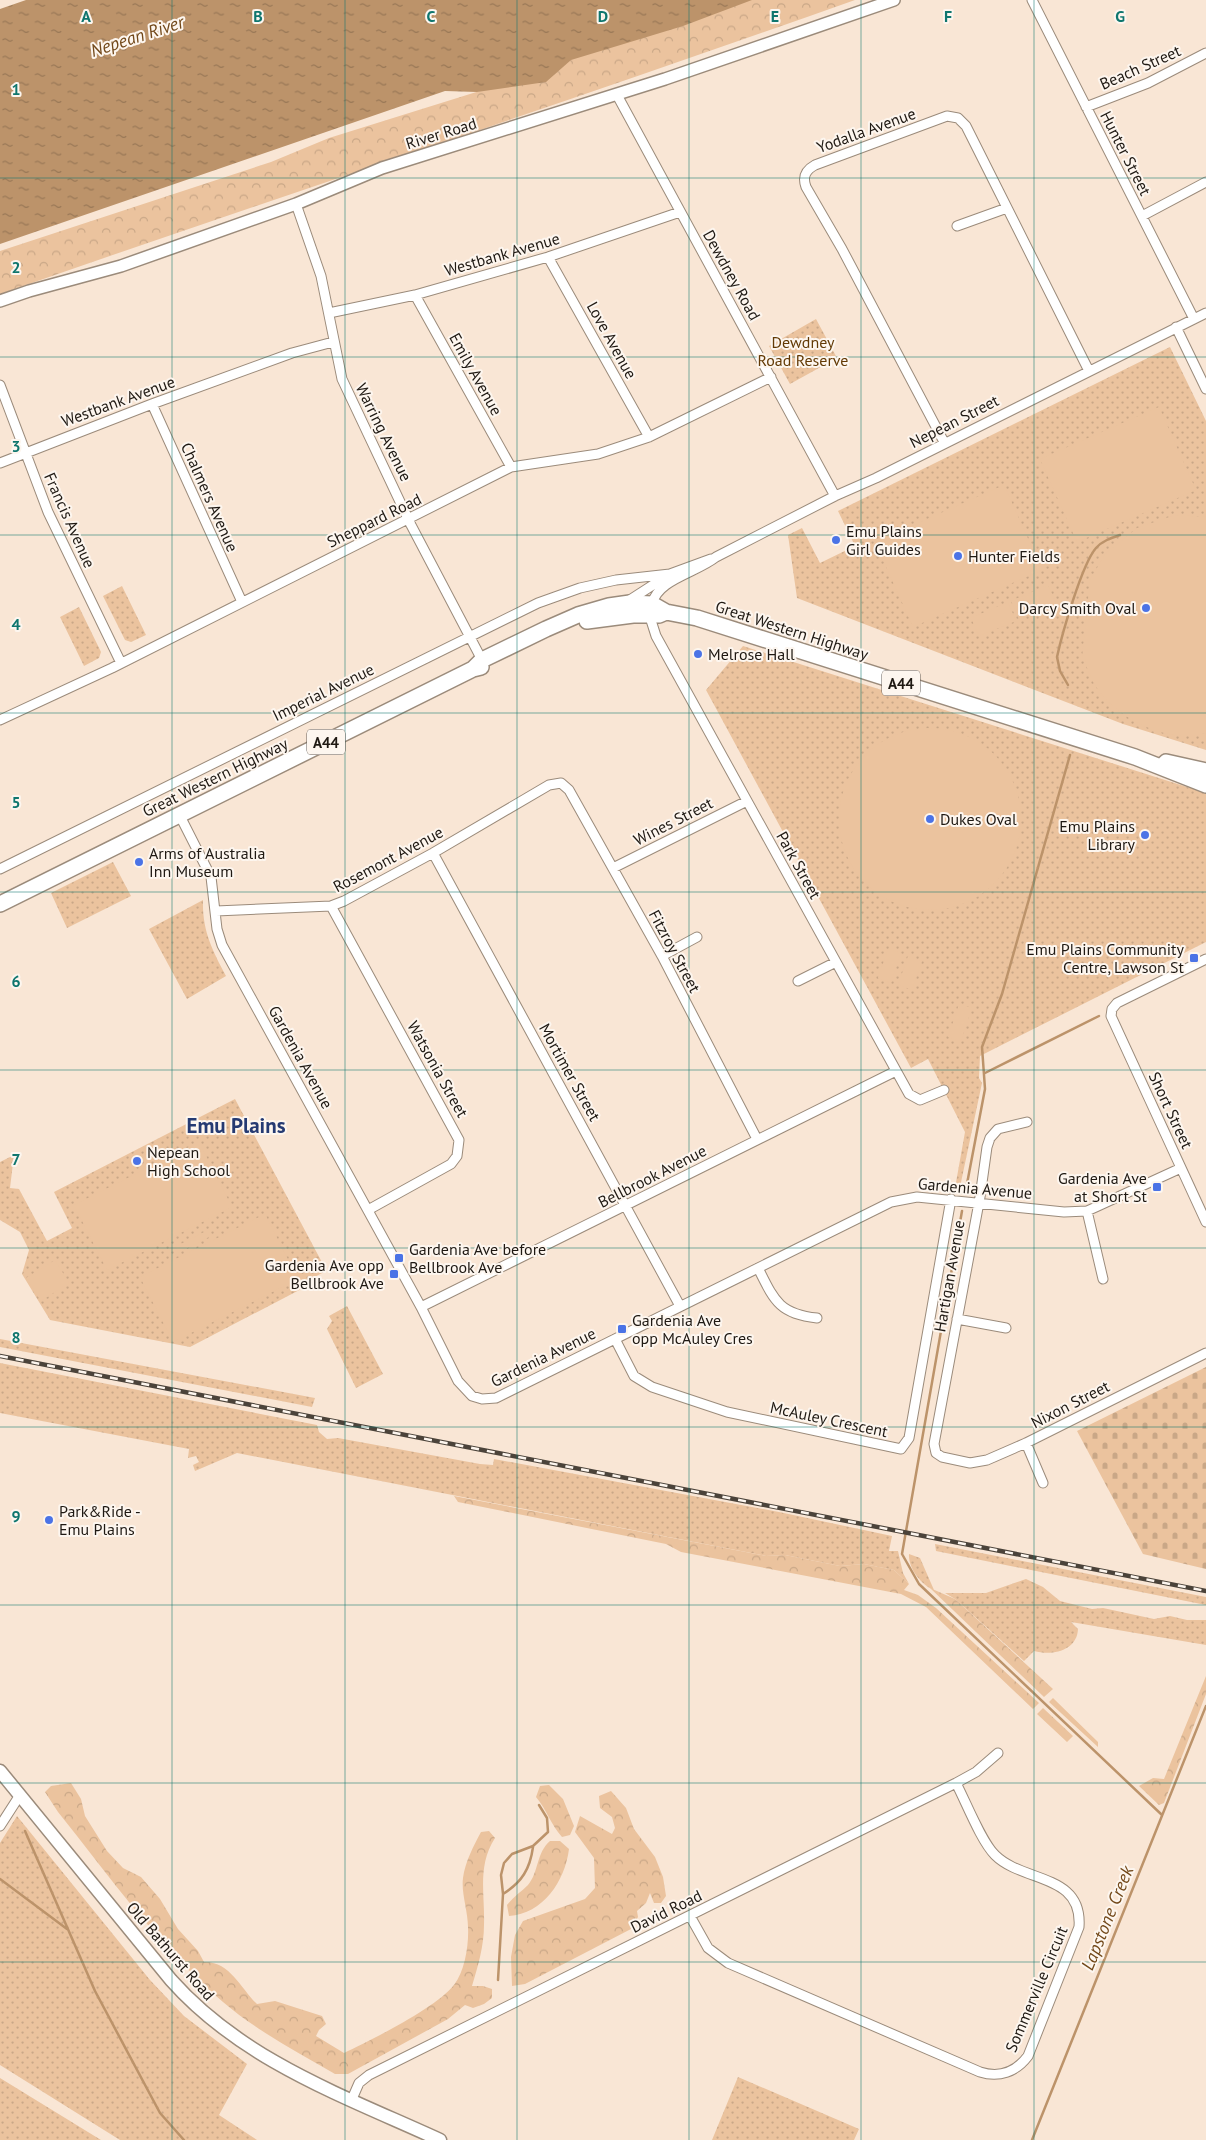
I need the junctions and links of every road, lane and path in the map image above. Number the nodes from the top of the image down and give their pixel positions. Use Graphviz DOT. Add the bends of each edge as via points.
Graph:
graph roads {
  1 [pos="894,0"];
  2 [pos="1032,0"];
  3 [pos="1206,53"];
  4 [pos="617,95"];
  5 [pos="1086,107"];
  6 [pos="1206,182"];
  7 [pos="296,204"];
  8 [pos="1007,208"];
  9 [pos="680,212"];
  10 [pos="1142,216"];
  11 [pos="957,226"];
  12 [pos="548,257"];
  13 [pos="415,295"];
  14 [pos="0,301"];
  15 [pos="329,313"];
  16 [pos="1206,313"];
  17 [pos="1194,319"];
  18 [pos="1176,328"];
  19 [pos="333,342"];
  20 [pos="1089,370"];
  21 [pos="771,377"];
  22 [pos="0,385"];
  23 [pos="1206,389"];
  24 [pos="152,404"];
  25 [pos="649,437"];
  26 [pos="944,442"];
  27 [pos="24,453"];
  28 [pos="0,463"];
  29 [pos="511,467"];
  30 [pos="835,496"];
  31 [pos="409,520"];
  32 [pos="716,558"];
  33 [pos="670,574"];
  34 [pos="242,602"];
  35 [pos="623,604"];
  36 [pos="651,609"];
  37 [pos="470,637"];
  38 [pos="121,663"];
  39 [pos="477,664"];
  40 [pos="0,720"];
  41 [pos="1135,757"];
  42 [pos="1206,771"];
  43 [pos="559,782"];
  44 [pos="1206,785"];
  45 [pos="747,801"];
  46 [pos="178,814"];
  47 [pos="433,853"];
  48 [pos="613,868"];
  49 [pos="0,869"];
  50 [pos="0,904"];
  51 [pos="331,906"];
  52 [pos="216,911"];
  53 [pos="697,937"];
  54 [pos="662,956"];
  55 [pos="1206,959"];
  56 [pos="836,962"];
  57 [pos="798,981"];
  58 [pos="896,1072"];
  59 [pos="944,1090"];
  60 [pos="1026,1122"];
  61 [pos="757,1139"];
  62 [pos="1181,1168"];
  63 [pos="951,1199"];
  64 [pos="978,1203"];
  65 [pos="626,1206"];
  66 [pos="368,1210"];
  67 [pos="1087,1211"];
  68 [pos="1206,1222"];
  69 [pos="758,1268"];
  70 [pos="1103,1279"];
  71 [pos="680,1306"];
  72 [pos="421,1308"];
  73 [pos="818,1318"];
  74 [pos="957,1319"];
  75 [pos="1006,1328"];
  76 [pos="615,1339"];
  77 [pos="1206,1353"];
  78 [pos="1026,1443"];
  79 [pos="942,1457"];
  80 [pos="1043,1482"];
  81 [pos="998,1753"];
  82 [pos="0,1771"];
  83 [pos="956,1783"];
  84 [pos="20,1795"];
  85 [pos="0,1826"];
  86 [pos="690,1916"];
  87 [pos="352,2099"];
  88 [pos="440,2140"];
  1 -- 4 [label="street, River Road"];
  2 -- 5 [label="street, Hunter Street"];
  3 -- 5 [label="street, Beach Street" via="1148,83"];
  4 -- 7 [label="street, River Road" via="382,168"];
  4 -- 9 [label="street, Dewdney Road"];
  5 -- 10 [label="street, Hunter Street"];
  6 -- 10 [label="street"];
  7 -- 14 [label="street, River Road" via="121,266"];
  7 -- 15 [label="street, Warring Avenue" via="320,270"];
  8 -- 11 [label="street"];
  8 -- 20 [label="street, Yodalla Avenue"];
  8 -- 26 [label="street, Yodalla Avenue" via="966,126 953,116 815,165 804,176 806,187"];
  9 -- 12 [label="street, Westbank Avenue"];
  9 -- 21 [label="street, Dewdney Road"];
  10 -- 17 [label="street, Hunter Street"];
  12 -- 13 [label="street, Westbank Avenue"];
  12 -- 25 [label="street, Love Avenue"];
  13 -- 15 [label="street, Westbank Avenue"];
  13 -- 29 [label="street, Emily Avenue"];
  15 -- 19 [label="street, Warring Avenue"];
  16 -- 17 [label="street, Nepean Street"];
  17 -- 18 [label="street, Nepean Street"];
  18 -- 20 [label="street, Nepean Street"];
  18 -- 23 [label="street"];
  19 -- 24 [label="street, Westbank Avenue" via="292,353"];
  19 -- 31 [label="street, Warring Avenue" via="342,379"];
  20 -- 26 [label="street, Nepean Street"];
  21 -- 25 [label="street, Sheppard Road"];
  21 -- 30 [label="street, Dewdney Road"];
  22 -- 27 [label="street, Francis Avenue"];
  24 -- 27 [label="street, Westbank Avenue"];
  24 -- 34 [label="street, Chalmers Avenue"];
  25 -- 29 [label="street, Sheppard Road" via="598,454"];
  26 -- 30 [label="street, Nepean Street"];
  27 -- 28 [label="street, Westbank Avenue"];
  27 -- 38 [label="street, Francis Avenue" via="48,512"];
  29 -- 31 [label="street, Sheppard Road"];
  30 -- 32 [label="street, Nepean Street"];
  31 -- 34 [label="street, Sheppard Road"];
  31 -- 37 [label="street, Warring Avenue"];
  32 -- 33 [label="street, Nepean Street"];
  32 -- 36 [label="street, Nepean Street" via="661,587"];
  33 -- 35 [label="street, Nepean Street"];
  33 -- 37 [label="street, Imperial Avenue" via="580,588 538,603"];
  34 -- 38 [label="street, Sheppard Road"];
  35 -- 36 [label="highway, Great Western Highway / A44"];
  35 -- 39 [label="highway, Great Western Highway / A44" via="578,615"];
  36 -- 39 [label="highway, Great Western Highway / A44" via="581,623 485,666"];
  36 -- 41 [label="highway, Great Western Highway / A44" via="697,618"];
  36 -- 45 [label="street, Park Street" via="656,636"];
  37 -- 39 [label="street, Warring Avenue"];
  37 -- 49 [label="street, Imperial Avenue"];
  38 -- 40 [label="street, Sheppard Road"];
  39 -- 46 [label="highway, Great Western Highway / A44"];
  41 -- 42 [label="highway, Great Western Highway / A44"];
  41 -- 44 [label="highway, Great Western Highway / A44"];
  43 -- 47 [label="street, Rosemont Avenue"];
  43 -- 48 [label="street, Fitzroy Street" via="570,790"];
  45 -- 48 [label="street, Wines Street"];
  45 -- 56 [label="street, Park Street"];
  46 -- 50 [label="highway, Great Western Highway / A44"];
  46 -- 52 [label="street, Gardenia Avenue" via="209,870"];
  47 -- 51 [label="street, Rosemont Avenue"];
  47 -- 65 [label="street, Mortimer Street"];
  48 -- 54 [label="street, Fitzroy Street"];
  51 -- 52 [label="street, Rosemont Avenue"];
  51 -- 66 [label="street, Watsonia Street" via="459,1140 457,1156 451,1164"];
  52 -- 66 [label="street, Gardenia Avenue" via="222,944"];
  53 -- 54 [label="street"];
  54 -- 61 [label="street, Fitzroy Street"];
  55 -- 62 [label="street, Short Street" via="1118,1003 1111,1011 1112,1020"];
  56 -- 57 [label="street"];
  56 -- 58 [label="street, Park Street"];
  58 -- 59 [label="street, Park Street" via="909,1094 916,1099 925,1099"];
  58 -- 61 [label="street, Bellbrook Avenue"];
  60 -- 64 [label="street, Hartigan Avenue" via="1001,1127 990,1138"];
  61 -- 65 [label="street, Bellbrook Avenue"];
  62 -- 67 [label="street, Gardenia Avenue"];
  62 -- 68 [label="street, Short Street"];
  63 -- 64 [label="street, Gardenia Avenue"];
  63 -- 69 [label="street, Gardenia Avenue" via="917,1197 891,1202"];
  63 -- 76 [label="street, McAuley Crescent" via="909,1438 901,1448 726,1412 652,1387 634,1376"];
  64 -- 67 [label="street, Gardenia Avenue" via="1064,1212"];
  64 -- 74 [label="street, Hartigan Avenue"];
  65 -- 71 [label="street, Mortimer Street"];
  65 -- 72 [label="street, Bellbrook Avenue"];
  66 -- 72 [label="street, Gardenia Avenue"];
  67 -- 70 [label="street"];
  69 -- 71 [label="street, Gardenia Avenue"];
  69 -- 73 [label="street" via="774,1300 803,1316"];
  71 -- 76 [label="street, Gardenia Avenue"];
  72 -- 76 [label="street, Gardenia Avenue" via="458,1381 468,1393 482,1399 496,1398"];
  74 -- 75 [label="street"];
  74 -- 79 [label="street, Hartigan Avenue" via="934,1444 936,1453"];
  77 -- 78 [label="street, Nixon Street"];
  78 -- 79 [label="street, Nixon Street" via="975,1463"];
  78 -- 80 [label="street"];
  81 -- 83 [label="street, David Road" via="976,1772"];
  82 -- 84 [label="main road, Old Bathurst Road"];
  83 -- 86 [label="street, David Road"];
  83 -- 86 [label="street, Sommerville Circuit" via="992,1852 1002,1861 1064,1889 1073,1897 1079,1913 1079,1927 1028,2056 1012,2071 993,2075 980,2072 728,1963 708,1948"];
  84 -- 85 [label="street"];
  84 -- 87 [label="main road, Old Bathurst Road" via="200,2011 237,2040 278,2065"];
  86 -- 87 [label="street, David Road" via="369,2075 359,2083"];
  87 -- 88 [label="main road, Old Bathurst Road"];
}
